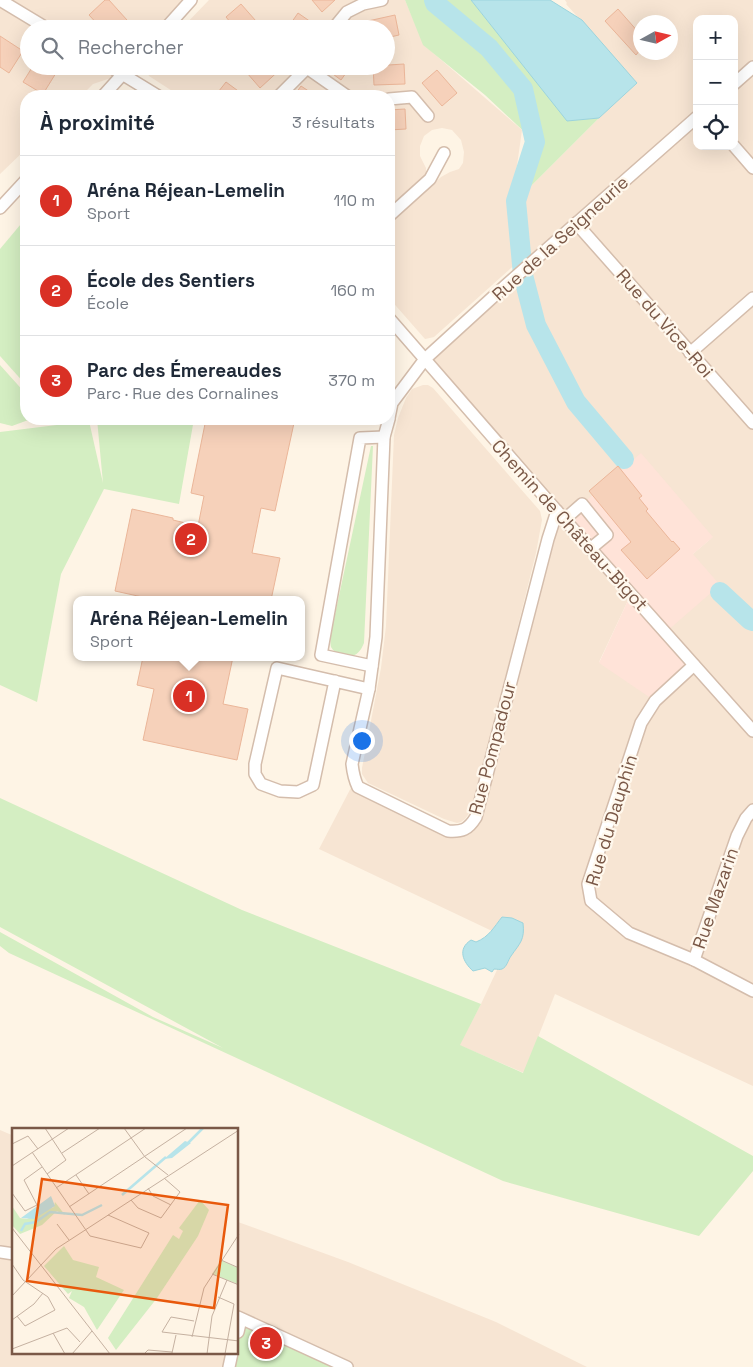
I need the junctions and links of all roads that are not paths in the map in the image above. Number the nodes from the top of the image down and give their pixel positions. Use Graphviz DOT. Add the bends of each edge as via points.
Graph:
graph roads {
  1 [pos="0,0"];
  2 [pos="191,0"];
  3 [pos="382,0"];
  4 [pos="33,20"];
  5 [pos="172,20"];
  6 [pos="340,20"];
  7 [pos="753,67"];
  8 [pos="122,75"];
  9 [pos="132,75"];
  10 [pos="300,75"];
  11 [pos="318,75"];
  12 [pos="738,80"];
  13 [pos="108,90"];
  14 [pos="151,90"];
  15 [pos="286,90"];
  16 [pos="338,90"];
  17 [pos="395,99"];
  18 [pos="428,116"];
  19 [pos="693,121"];
  20 [pos="737,150"];
  21 [pos="444,153"];
  22 [pos="753,168"];
  23 [pos="20,186"];
  24 [pos="0,208"];
  25 [pos="395,211"];
  26 [pos="576,223"];
  27 [pos="753,298"];
  28 [pos="395,325"];
  29 [pos="690,353"];
  30 [pos="425,359"];
  31 [pos="395,399"];
  32 [pos="753,423"];
  33 [pos="387,425"];
  34 [pos="384,437"];
  35 [pos="561,515"];
  36 [pos="590,549"];
  37 [pos="278,662"];
  38 [pos="694,665"];
  39 [pos="372,666"];
  40 [pos="335,681"];
  41 [pos="369,689"];
  42 [pos="753,730"];
  43 [pos="753,810"];
  44 [pos="694,960"];
  45 [pos="753,990"];
  46 [pos="239,1318"];
  47 [pos="232,1354"];
  48 [pos="229,1367"];
  49 [pos="348,1367"];
  1 -- 4 [label="street"];
  2 -- 5 [label="street"];
  3 -- 6 [label="street" via="363,4 347,12"];
  7 -- 12 [label="street"];
  8 -- 13 [label="street"];
  9 -- 14 [label="street"];
  10 -- 15 [label="street"];
  11 -- 16 [label="street"];
  17 -- 18 [label="street" via="412,98"];
  19 -- 26 [label="street, Rue de la Seigneurie"];
  20 -- 22 [label="street"];
  21 -- 25 [label="street" via="430,179"];
  23 -- 24 [label="street"];
  26 -- 29 [label="street, Rue du Vice-Roi"];
  26 -- 30 [label="street, Rue de la Seigneurie"];
  27 -- 29 [label="street"];
  28 -- 30 [label="street, Chemin de Château-Bigot"];
  29 -- 32 [label="street, Rue du Vice-Roi"];
  30 -- 31 [label="street, Rue Pompadour"];
  30 -- 35 [label="street, Chemin de Château-Bigot"];
  33 -- 34 [label="street, Rue Pompadour"];
  34 -- 39 [label="street, Rue Pompadour"];
  34 -- 39 [label="street" via="360,438 321,655"];
  35 -- 36 [label="street, Chemin de Château-Bigot"];
  35 -- 36 [label="street" via="582,504 607,534"];
  35 -- 41 [label="street, Rue Pompadour" via="548,539 476,817 471,825 458,832 448,831 358,786 352,764"];
  36 -- 38 [label="street, Chemin de Château-Bigot"];
  37 -- 40 [label="street"];
  37 -- 40 [label="street" via="255,764 260,784 280,791 298,792 312,784"];
  38 -- 42 [label="street, Chemin de Château-Bigot"];
  38 -- 44 [label="street, Rue du Dauphin" via="655,701 641,722 588,884 591,901 629,933"];
  39 -- 41 [label="street, Rue Pompadour"];
  40 -- 41 [label="street"];
  43 -- 44 [label="street, Rue Mazarin" via="737,836"];
  44 -- 45 [label="street, Rue du Dauphin"];
  46 -- 49 [label="street"];
  47 -- 48 [label="street"];
}
